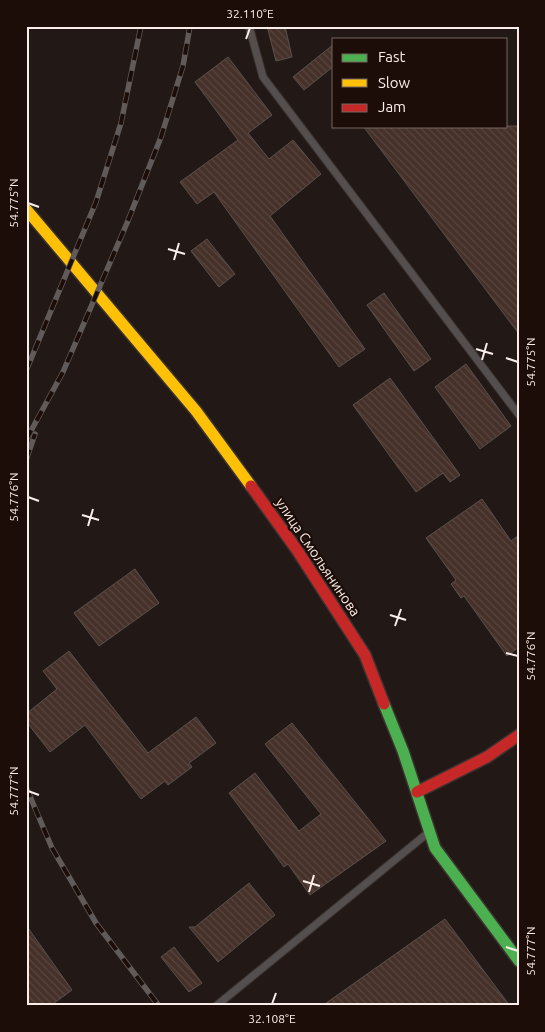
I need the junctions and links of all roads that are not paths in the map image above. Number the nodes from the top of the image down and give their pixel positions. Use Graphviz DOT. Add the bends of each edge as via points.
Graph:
graph roads {
  1 [pos="249,26"];
  2 [pos="26,209"];
  3 [pos="519,415"];
  4 [pos="519,735"];
  5 [pos="418,792"];
  6 [pos="429,832"];
  7 [pos="519,961"];
  8 [pos="216,1006"];
  1 -- 3 [label="lane" via="263,77"];
  2 -- 5 [label="street, улица Смольянинова" via="196,411 297,550 365,655"];
  4 -- 5 [label="street" via="488,757"];
  5 -- 6 [label="street, улица Смольянинова"];
  6 -- 7 [label="street, улица Смольянинова" via="435,848"];
  6 -- 8 [label="lane"];
}
